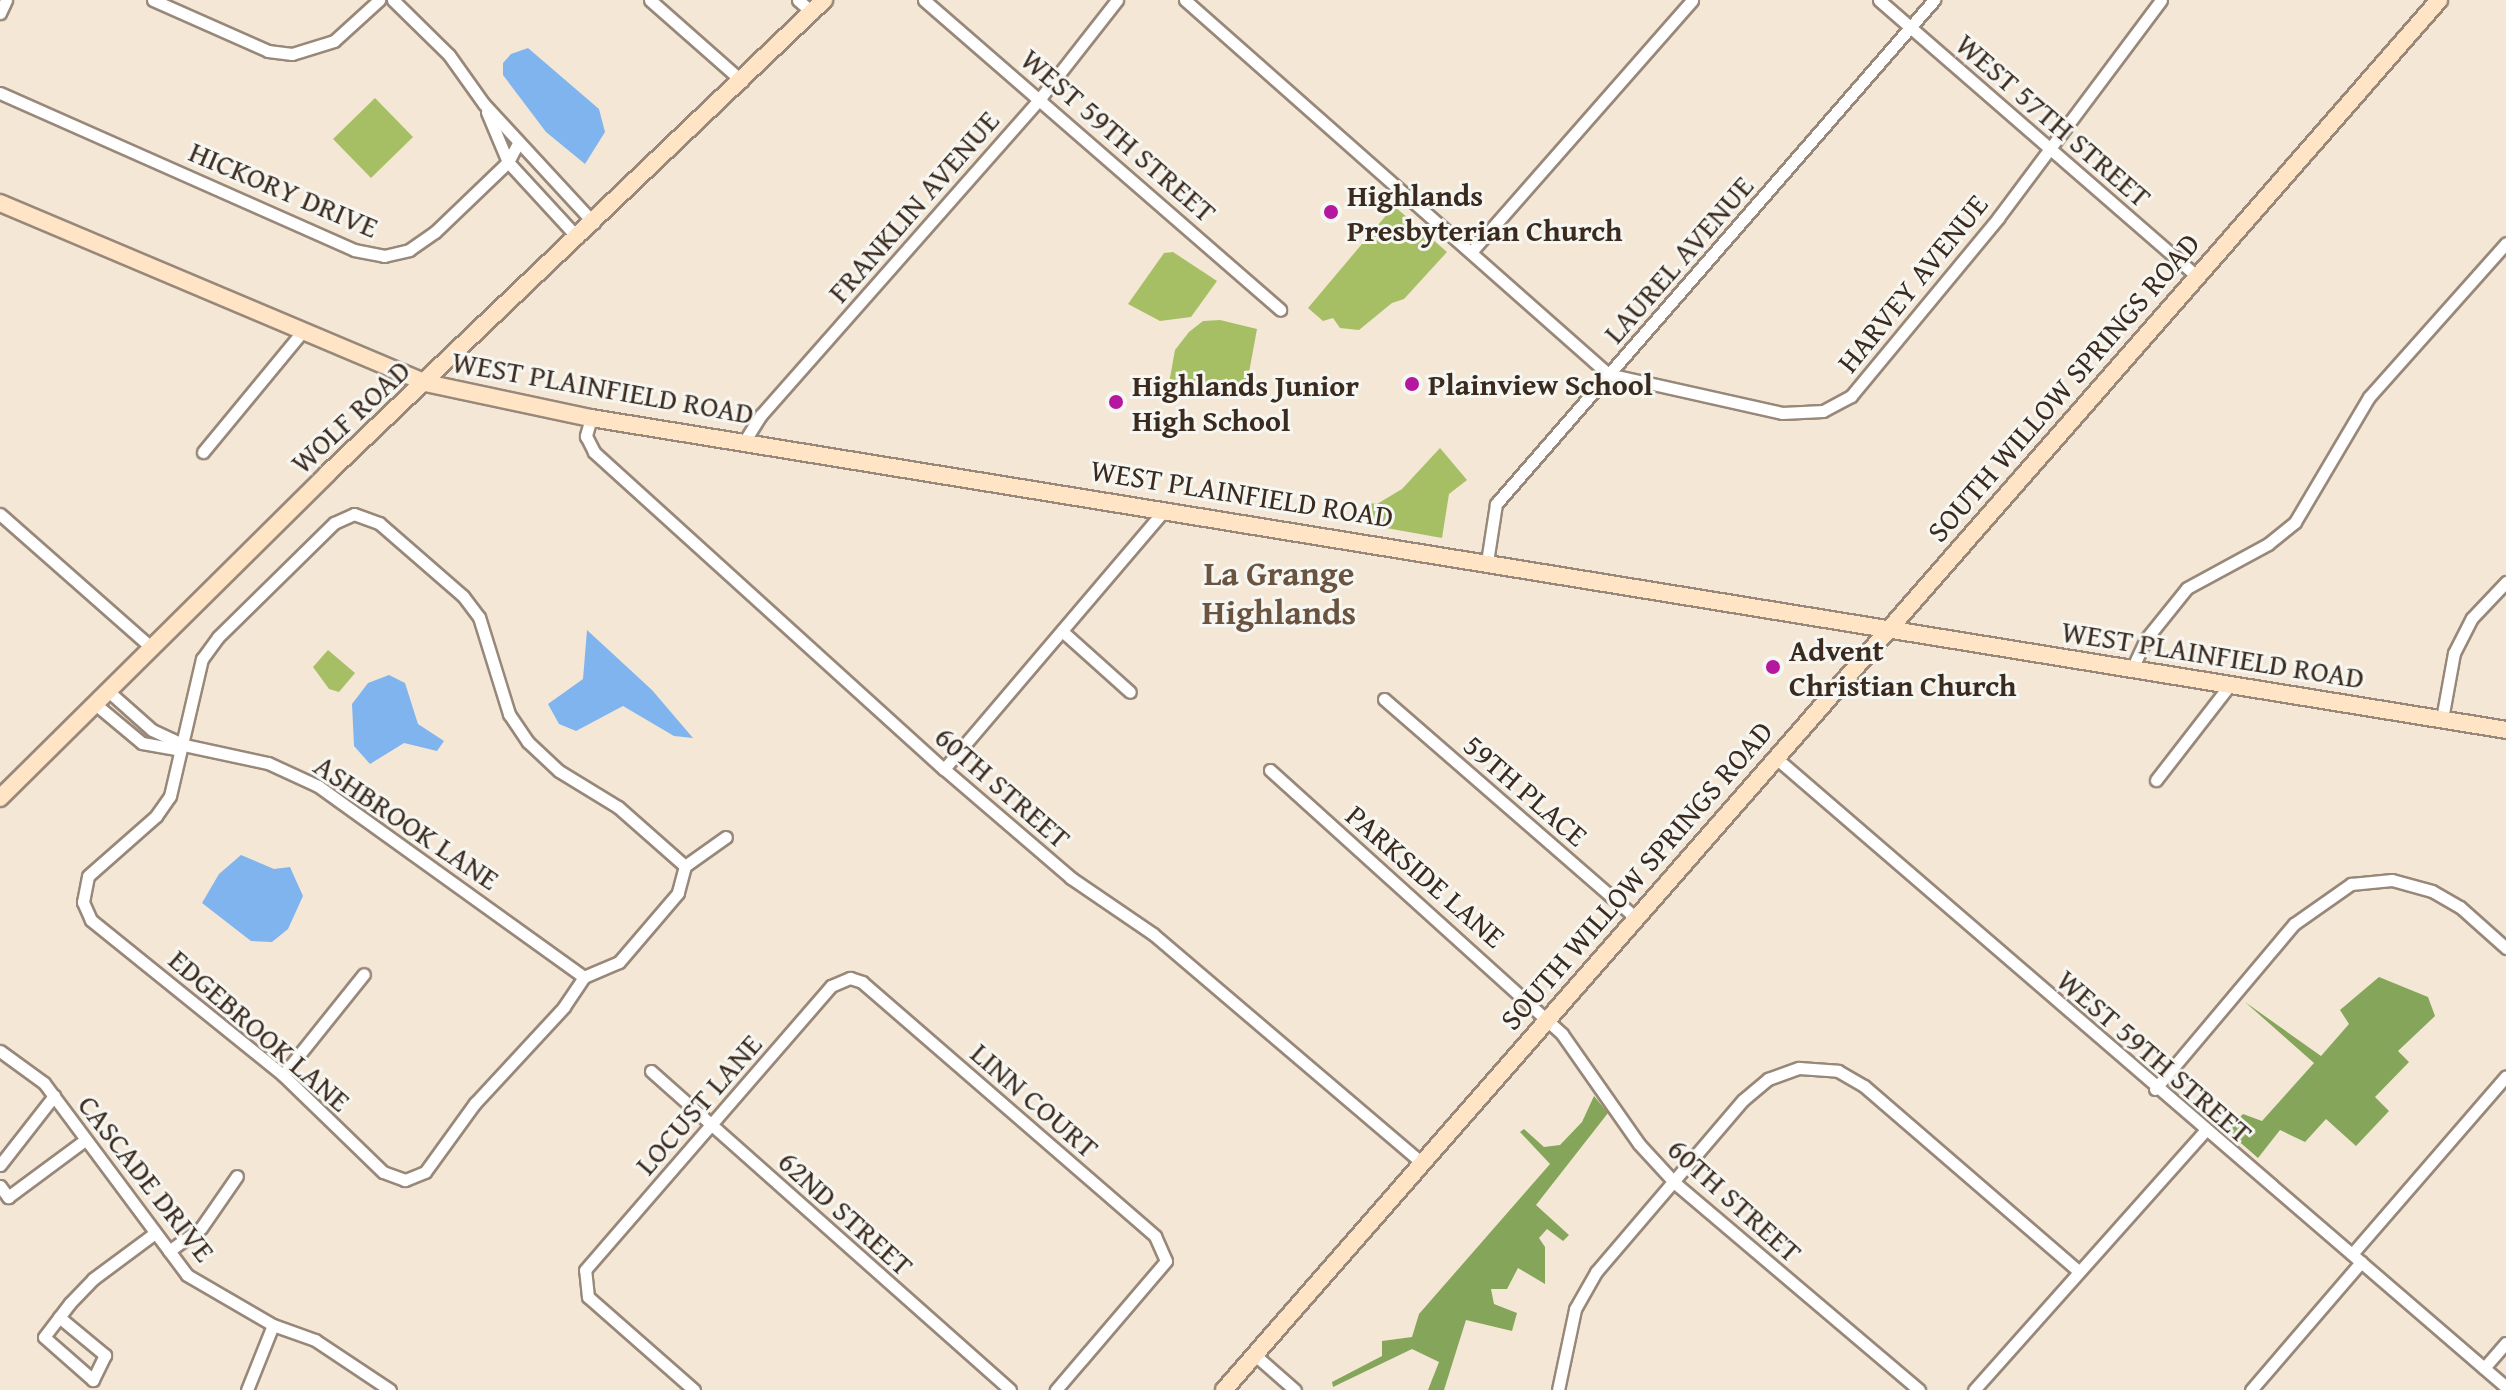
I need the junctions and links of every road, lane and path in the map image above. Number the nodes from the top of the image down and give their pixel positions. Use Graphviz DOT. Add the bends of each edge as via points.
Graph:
graph roads {
  1 [pos="6,0"];
  2 [pos="153,0"];
  3 [pos="379,0"];
  4 [pos="393,0"];
  5 [pos="650,0"];
  6 [pos="798,0"];
  7 [pos="924,0"];
  8 [pos="1117,0"];
  9 [pos="1185,0"];
  10 [pos="1692,0"];
  11 [pos="1879,0"];
  12 [pos="1934,0"];
  13 [pos="2161,0"];
  14 [pos="2439,0"];
  15 [pos="818,7"];
  16 [pos="0,13"];
  17 [pos="1912,29"];
  18 [pos="742,81"];
  19 [pos="0,93"];
  20 [pos="1041,97"];
  21 [pos="484,104"];
  22 [pos="518,143"];
  23 [pos="2051,149"];
  24 [pos="508,162"];
  25 [pos="0,203"];
  26 [pos="594,223"];
  27 [pos="578,238"];
  28 [pos="2506,243"];
  29 [pos="1471,252"];
  30 [pos="2197,276"];
  31 [pos="1280,310"];
  32 [pos="302,332"];
  33 [pos="1608,374"];
  34 [pos="426,383"];
  35 [pos="591,418"];
  36 [pos="744,442"];
  37 [pos="203,452"];
  38 [pos="1165,509"];
  39 [pos="0,514"];
  40 [pos="1487,562"];
  41 [pos="2506,582"];
  42 [pos="1890,628"];
  43 [pos="1062,631"];
  44 [pos="151,647"];
  45 [pos="2132,669"];
  46 [pos="2229,686"];
  47 [pos="107,690"];
  48 [pos="1130,692"];
  49 [pos="1384,699"];
  50 [pos="94,703"];
  51 [pos="2442,719"];
  52 [pos="2506,730"];
  53 [pos="184,745"];
  54 [pos="1776,758"];
  55 [pos="944,769"];
  56 [pos="1270,770"];
  57 [pos="2156,780"];
  58 [pos="0,798"];
  59 [pos="726,837"];
  60 [pos="685,866"];
  61 [pos="1636,918"];
  62 [pos="2506,948"];
  63 [pos="364,974"];
  64 [pos="584,977"];
  65 [pos="862,982"];
  66 [pos="1547,1020"];
  67 [pos="0,1051"];
  68 [pos="651,1071"];
  69 [pos="283,1075"];
  70 [pos="2506,1076"];
  71 [pos="2155,1089"];
  72 [pos="54,1096"];
  73 [pos="711,1125"];
  74 [pos="2204,1132"];
  75 [pos="85,1140"];
  76 [pos="1422,1163"];
  77 [pos="0,1165"];
  78 [pos="237,1176"];
  79 [pos="1675,1183"];
  80 [pos="0,1186"];
  81 [pos="155,1233"];
  82 [pos="169,1251"];
  83 [pos="2356,1258"];
  84 [pos="2078,1271"];
  85 [pos="59,1317"];
  86 [pos="273,1325"];
  87 [pos="2506,1343"];
  88 [pos="1255,1355"];
  89 [pos="2484,1368"];
  90 [pos="2506,1387"];
  91 [pos="247,1390"];
  92 [pos="390,1390"];
  93 [pos="694,1390"];
  94 [pos="1010,1390"];
  95 [pos="1056,1390"];
  96 [pos="1224,1390"];
  97 [pos="1295,1390"];
  98 [pos="1558,1390"];
  99 [pos="1919,1390"];
  100 [pos="1974,1390"];
  101 [pos="2251,1390"];
  1 -- 16 [label="street"];
  2 -- 3 [label="street" via="268,51 292,54 334,41"];
  4 -- 21 [label="street" via="462,70"];
  5 -- 18 [label="street"];
  6 -- 15 [label="street, WOLF ROAD"];
  7 -- 20 [label="street, WEST 59TH STREET"];
  8 -- 20 [label="street, FRANKLIN AVENUE"];
  9 -- 29 [label="street"];
  10 -- 29 [label="street"];
  11 -- 17 [label="street, WEST 57TH STREET"];
  12 -- 17 [label="street, LAUREL AVENUE"];
  13 -- 23 [label="street, HARVEY AVENUE"];
  14 -- 30 [label="main road, SOUTH WILLOW SPRINGS ROAD"];
  15 -- 18 [label="main road, WOLF ROAD"];
  17 -- 23 [label="street, WEST 57TH STREET"];
  17 -- 33 [label="street, LAUREL AVENUE"];
  18 -- 26 [label="main road, WOLF ROAD"];
  19 -- 24 [label="street, HICKORY DRIVE" via="369,255 393,255 427,239"];
  20 -- 31 [label="street, WEST 59TH STREET"];
  20 -- 36 [label="street, FRANKLIN AVENUE" via="761,415"];
  21 -- 22 [label="street"];
  21 -- 24 [label="street"];
  22 -- 24 [label="street, HICKORY DRIVE"];
  22 -- 26 [label="street"];
  23 -- 30 [label="street, WEST 57TH STREET"];
  23 -- 33 [label="street, HARVEY AVENUE" via="1851,396 1823,411 1782,413"];
  24 -- 27 [label="street"];
  25 -- 32 [label="main road, WEST PLAINFIELD ROAD"];
  26 -- 27 [label="main road, WOLF ROAD"];
  27 -- 34 [label="main road, WOLF ROAD"];
  28 -- 45 [label="street" via="2369,397 2295,522 2268,544 2187,588 2146,639"];
  29 -- 33 [label="street"];
  30 -- 42 [label="main road, SOUTH WILLOW SPRINGS ROAD"];
  32 -- 34 [label="main road, WEST PLAINFIELD ROAD"];
  32 -- 37 [label="street"];
  33 -- 40 [label="street, LAUREL AVENUE" via="1496,504"];
  34 -- 35 [label="main road, WEST PLAINFIELD ROAD"];
  34 -- 44 [label="main road, WOLF ROAD"];
  35 -- 36 [label="main road, WEST PLAINFIELD ROAD"];
  35 -- 55 [label="street, 60TH STREET" via="586,436 594,452"];
  36 -- 38 [label="main road, WEST PLAINFIELD ROAD"];
  38 -- 40 [label="main road, WEST PLAINFIELD ROAD"];
  38 -- 43 [label="street"];
  39 -- 44 [label="street"];
  40 -- 42 [label="main road, WEST PLAINFIELD ROAD"];
  41 -- 51 [label="street" via="2472,618 2454,653"];
  42 -- 45 [label="main road, WEST PLAINFIELD ROAD"];
  42 -- 54 [label="main road, SOUTH WILLOW SPRINGS ROAD"];
  43 -- 48 [label="street"];
  43 -- 55 [label="street"];
  44 -- 47 [label="main road, WOLF ROAD"];
  45 -- 46 [label="main road, WEST PLAINFIELD ROAD"];
  46 -- 51 [label="main road, WEST PLAINFIELD ROAD"];
  46 -- 57 [label="street"];
  47 -- 50 [label="main road, WOLF ROAD"];
  47 -- 53 [label="street, ASHBROOK LANE" via="152,730"];
  49 -- 61 [label="street, 59TH PLACE"];
  50 -- 53 [label="street, ASHBROOK LANE" via="142,743 177,749"];
  50 -- 58 [label="main road, WOLF ROAD"];
  51 -- 52 [label="main road, WEST PLAINFIELD ROAD"];
  53 -- 60 [label="street" via="202,659 218,637 334,523 362,515 463,596 479,617 509,714 528,742 559,771 618,807"];
  53 -- 64 [label="street, ASHBROOK LANE" via="268,763 318,786"];
  53 -- 69 [label="street, EDGEBROOK LANE" via="165,805 93,870 85,882 83,902 91,920"];
  54 -- 61 [label="main road, SOUTH WILLOW SPRINGS ROAD"];
  54 -- 71 [label="street, WEST 59TH STREET"];
  55 -- 76 [label="street, 60TH STREET" via="1071,878 1153,934"];
  56 -- 66 [label="street, PARKSIDE LANE"];
  59 -- 60 [label="street"];
  60 -- 64 [label="street" via="678,893 619,962"];
  61 -- 66 [label="main road, SOUTH WILLOW SPRINGS ROAD"];
  62 -- 71 [label="street" via="2447,898 2414,885 2370,881 2334,892 2294,924"];
  63 -- 69 [label="street"];
  64 -- 69 [label="street, EDGEBROOK LANE" via="564,1007 414,1179 383,1172"];
  65 -- 73 [label="street, LOCUST LANE" via="845,979 831,986"];
  65 -- 95 [label="street, LINN COURT" via="1155,1236 1166,1261"];
  66 -- 76 [label="main road, SOUTH WILLOW SPRINGS ROAD"];
  66 -- 79 [label="street, 60TH STREET" via="1639,1144"];
  67 -- 72 [label="street, CASCADE DRIVE" via="33,1071"];
  68 -- 73 [label="street, 62ND STREET"];
  70 -- 83 [label="street"];
  71 -- 74 [label="street, WEST 59TH STREET"];
  72 -- 75 [label="street, CASCADE DRIVE"];
  72 -- 77 [label="street"];
  73 -- 93 [label="street, LOCUST LANE" via="585,1270 583,1280 588,1297"];
  73 -- 94 [label="street, 62ND STREET"];
  74 -- 83 [label="street, WEST 59TH STREET"];
  74 -- 84 [label="street"];
  75 -- 80 [label="street" via="8,1197"];
  75 -- 81 [label="street, CASCADE DRIVE"];
  76 -- 88 [label="main road, SOUTH WILLOW SPRINGS ROAD"];
  78 -- 82 [label="street" via="201,1228"];
  79 -- 84 [label="street" via="1732,1112 1768,1079 1799,1068 1838,1071 1864,1086"];
  79 -- 98 [label="street" via="1589,1284 1575,1309"];
  79 -- 99 [label="street, 60TH STREET"];
  81 -- 82 [label="street, CASCADE DRIVE"];
  81 -- 85 [label="street" via="93,1279"];
  82 -- 86 [label="street, CASCADE DRIVE" via="211,1294"];
  83 -- 89 [label="street, WEST 59TH STREET"];
  83 -- 101 [label="street"];
  84 -- 100 [label="street"];
  85 -- 85 [label="street" via="44,1337 93,1380 105,1355"];
  86 -- 91 [label="street"];
  86 -- 92 [label="street, CASCADE DRIVE" via="315,1340"];
  87 -- 89 [label="street"];
  88 -- 96 [label="main road, SOUTH WILLOW SPRINGS ROAD"];
  88 -- 97 [label="street"];
  89 -- 90 [label="street, WEST 59TH STREET"];
}
